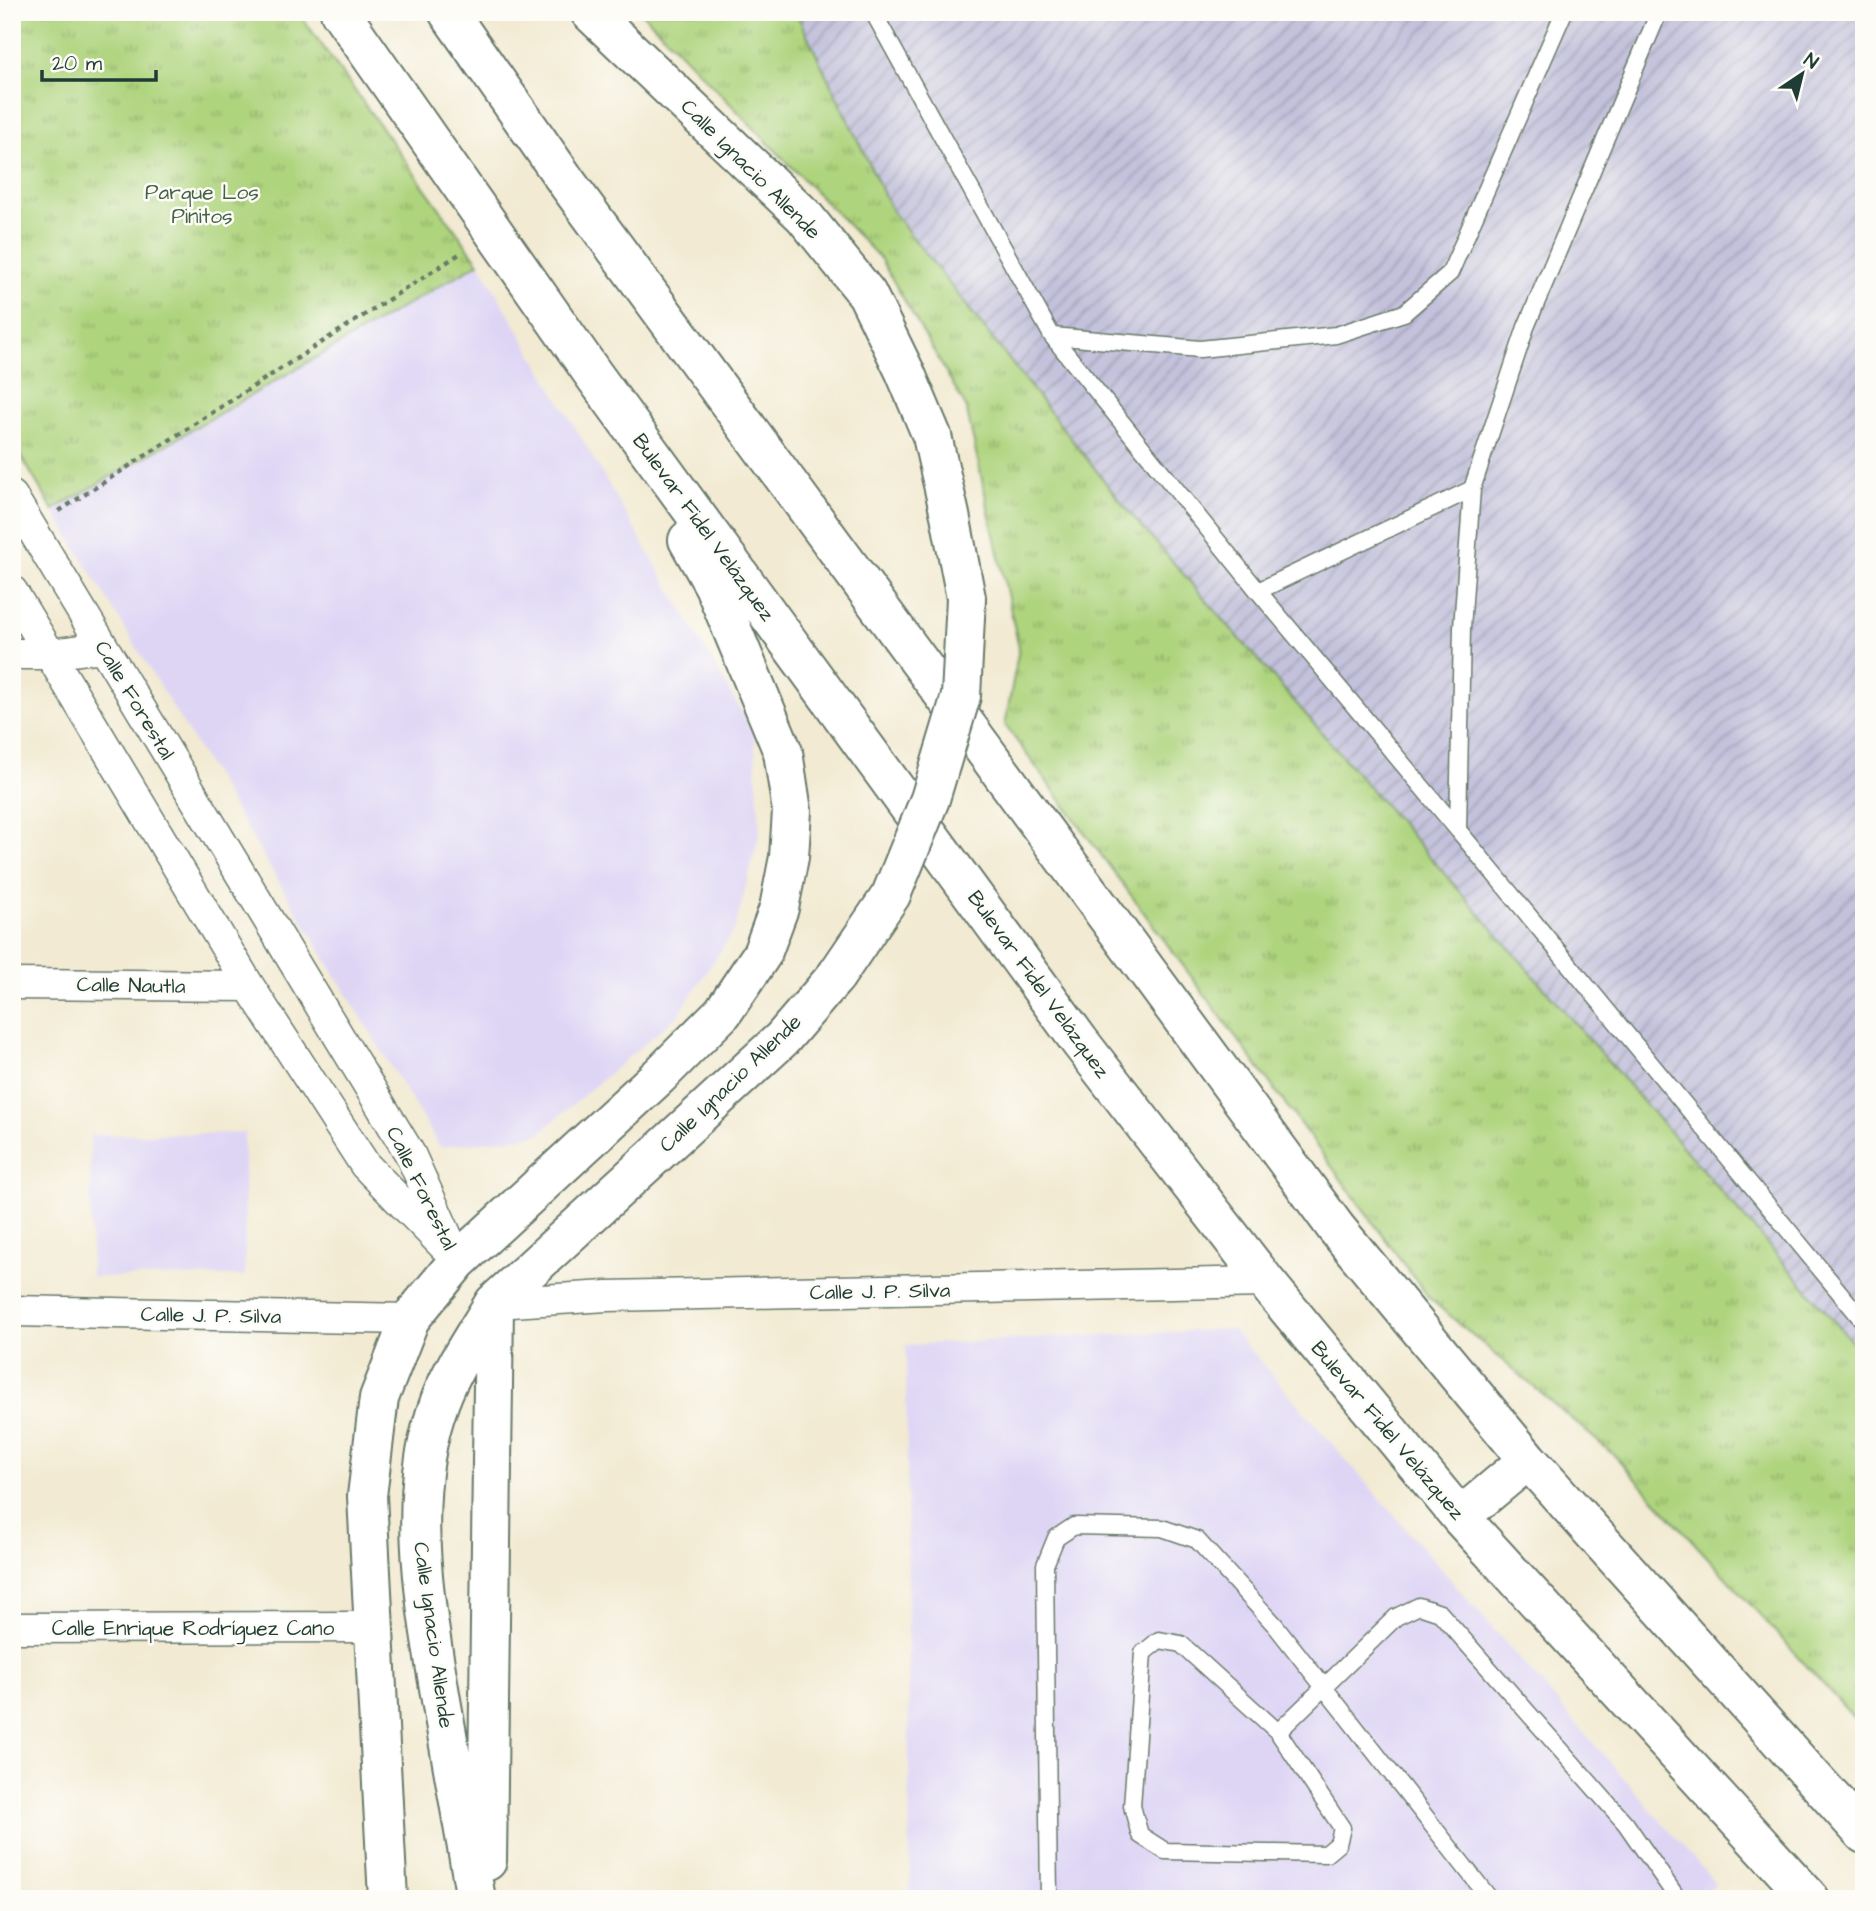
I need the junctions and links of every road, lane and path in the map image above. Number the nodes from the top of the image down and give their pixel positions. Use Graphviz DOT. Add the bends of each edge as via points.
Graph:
graph roads {
  1 [pos="340,12"];
  2 [pos="448,12"];
  3 [pos="590,12"];
  4 [pos="873,12"];
  5 [pos="1564,12"];
  6 [pos="1658,12"];
  7 [pos="494,231"];
  8 [pos="1052,337"];
  9 [pos="593,374"];
  10 [pos="1472,489"];
  11 [pos="12,496"];
  12 [pos="32,528"];
  13 [pos="12,591"];
  14 [pos="1258,591"];
  15 [pos="103,647"];
  16 [pos="12,653"];
  17 [pos="50,654"];
  18 [pos="1458,830"];
  19 [pos="12,984"];
  20 [pos="249,986"];
  21 [pos="458,1261"];
  22 [pos="1266,1282"];
  23 [pos="494,1303"];
  24 [pos="12,1311"];
  25 [pos="410,1319"];
  26 [pos="1864,1322"];
  27 [pos="1528,1460"];
  28 [pos="1460,1517"];
  29 [pos="373,1627"];
  30 [pos="12,1628"];
  31 [pos="1323,1686"];
  32 [pos="1278,1732"];
  33 [pos="1864,1834"];
  34 [pos="388,1899"];
  35 [pos="476,1899"];
  36 [pos="486,1899"];
  37 [pos="1049,1899"];
  38 [pos="1490,1899"];
  39 [pos="1678,1899"];
  40 [pos="1810,1899"];
  1 -- 7 [label="main road, Bulevar Fidel Velázquez"];
  2 -- 27 [label="main road" via="568,184 1336,1228"];
  3 -- 23 [label="main road, Calle Ignacio Allende, bridge" via="804,216 867,295 932,436 966,598 961,696 930,799 891,895 836,976 782,1039"];
  4 -- 8 [label="lane"];
  5 -- 8 [label="lane" via="1450,273 1404,313 1336,335 1200,349"];
  6 -- 10 [label="lane" via="1526,327"];
  7 -- 9 [label="main road, Bulevar Fidel Velázquez"];
  7 -- 12 [label="path"];
  8 -- 14 [label="lane"];
  9 -- 21 [label="main road" via="714,586 783,752 792,811 789,857 779,908 762,954 723,1012"];
  9 -- 22 [label="main road, Bulevar Fidel Velázquez" via="1080,1042"];
  10 -- 14 [label="lane"];
  10 -- 18 [label="lane" via="1462,628"];
  11 -- 12 [label="street, Calle Forestal"];
  12 -- 15 [label="street, Calle Forestal"];
  13 -- 17 [label="street, Calle Forestal"];
  14 -- 18 [label="lane"];
  15 -- 17 [label="street"];
  15 -- 21 [label="street, Calle Forestal" via="410,1154"];
  16 -- 17 [label="street"];
  17 -- 20 [label="street, Calle Forestal"];
  18 -- 26 [label="lane"];
  19 -- 20 [label="street, Calle Nautla"];
  20 -- 21 [label="street, Calle Forestal" via="365,1165"];
  21 -- 25 [label="main road"];
  22 -- 23 [label="street, Calle J. P. Silva" via="607,1296"];
  22 -- 28 [label="main road, Bulevar Fidel Velázquez"];
  23 -- 35 [label="main road, Calle Ignacio Allende" via="440,1401 424,1462 420,1529 429,1628"];
  23 -- 36 [label="main road"];
  24 -- 25 [label="street, Calle J. P. Silva"];
  25 -- 29 [label="main road" via="379,1398 368,1484"];
  27 -- 28 [label="main road"];
  27 -- 33 [label="main road"];
  28 -- 40 [label="main road, Bulevar Fidel Velázquez"];
  29 -- 30 [label="street, Calle Enrique Rodríguez Cano"];
  29 -- 34 [label="main road"];
  31 -- 32 [label="lane"];
  31 -- 37 [label="lane" via="1275,1625 1196,1539 1162,1528 1074,1526 1056,1538 1045,1565"];
  31 -- 38 [label="lane"];
  31 -- 39 [label="lane" via="1396,1617 1419,1606 1440,1613 1626,1824"];
  32 -- 32 [label="lane" via="1342,1828 1338,1844 1326,1854 1165,1850 1140,1835 1132,1806 1143,1653 1159,1640 1181,1644"];
}
